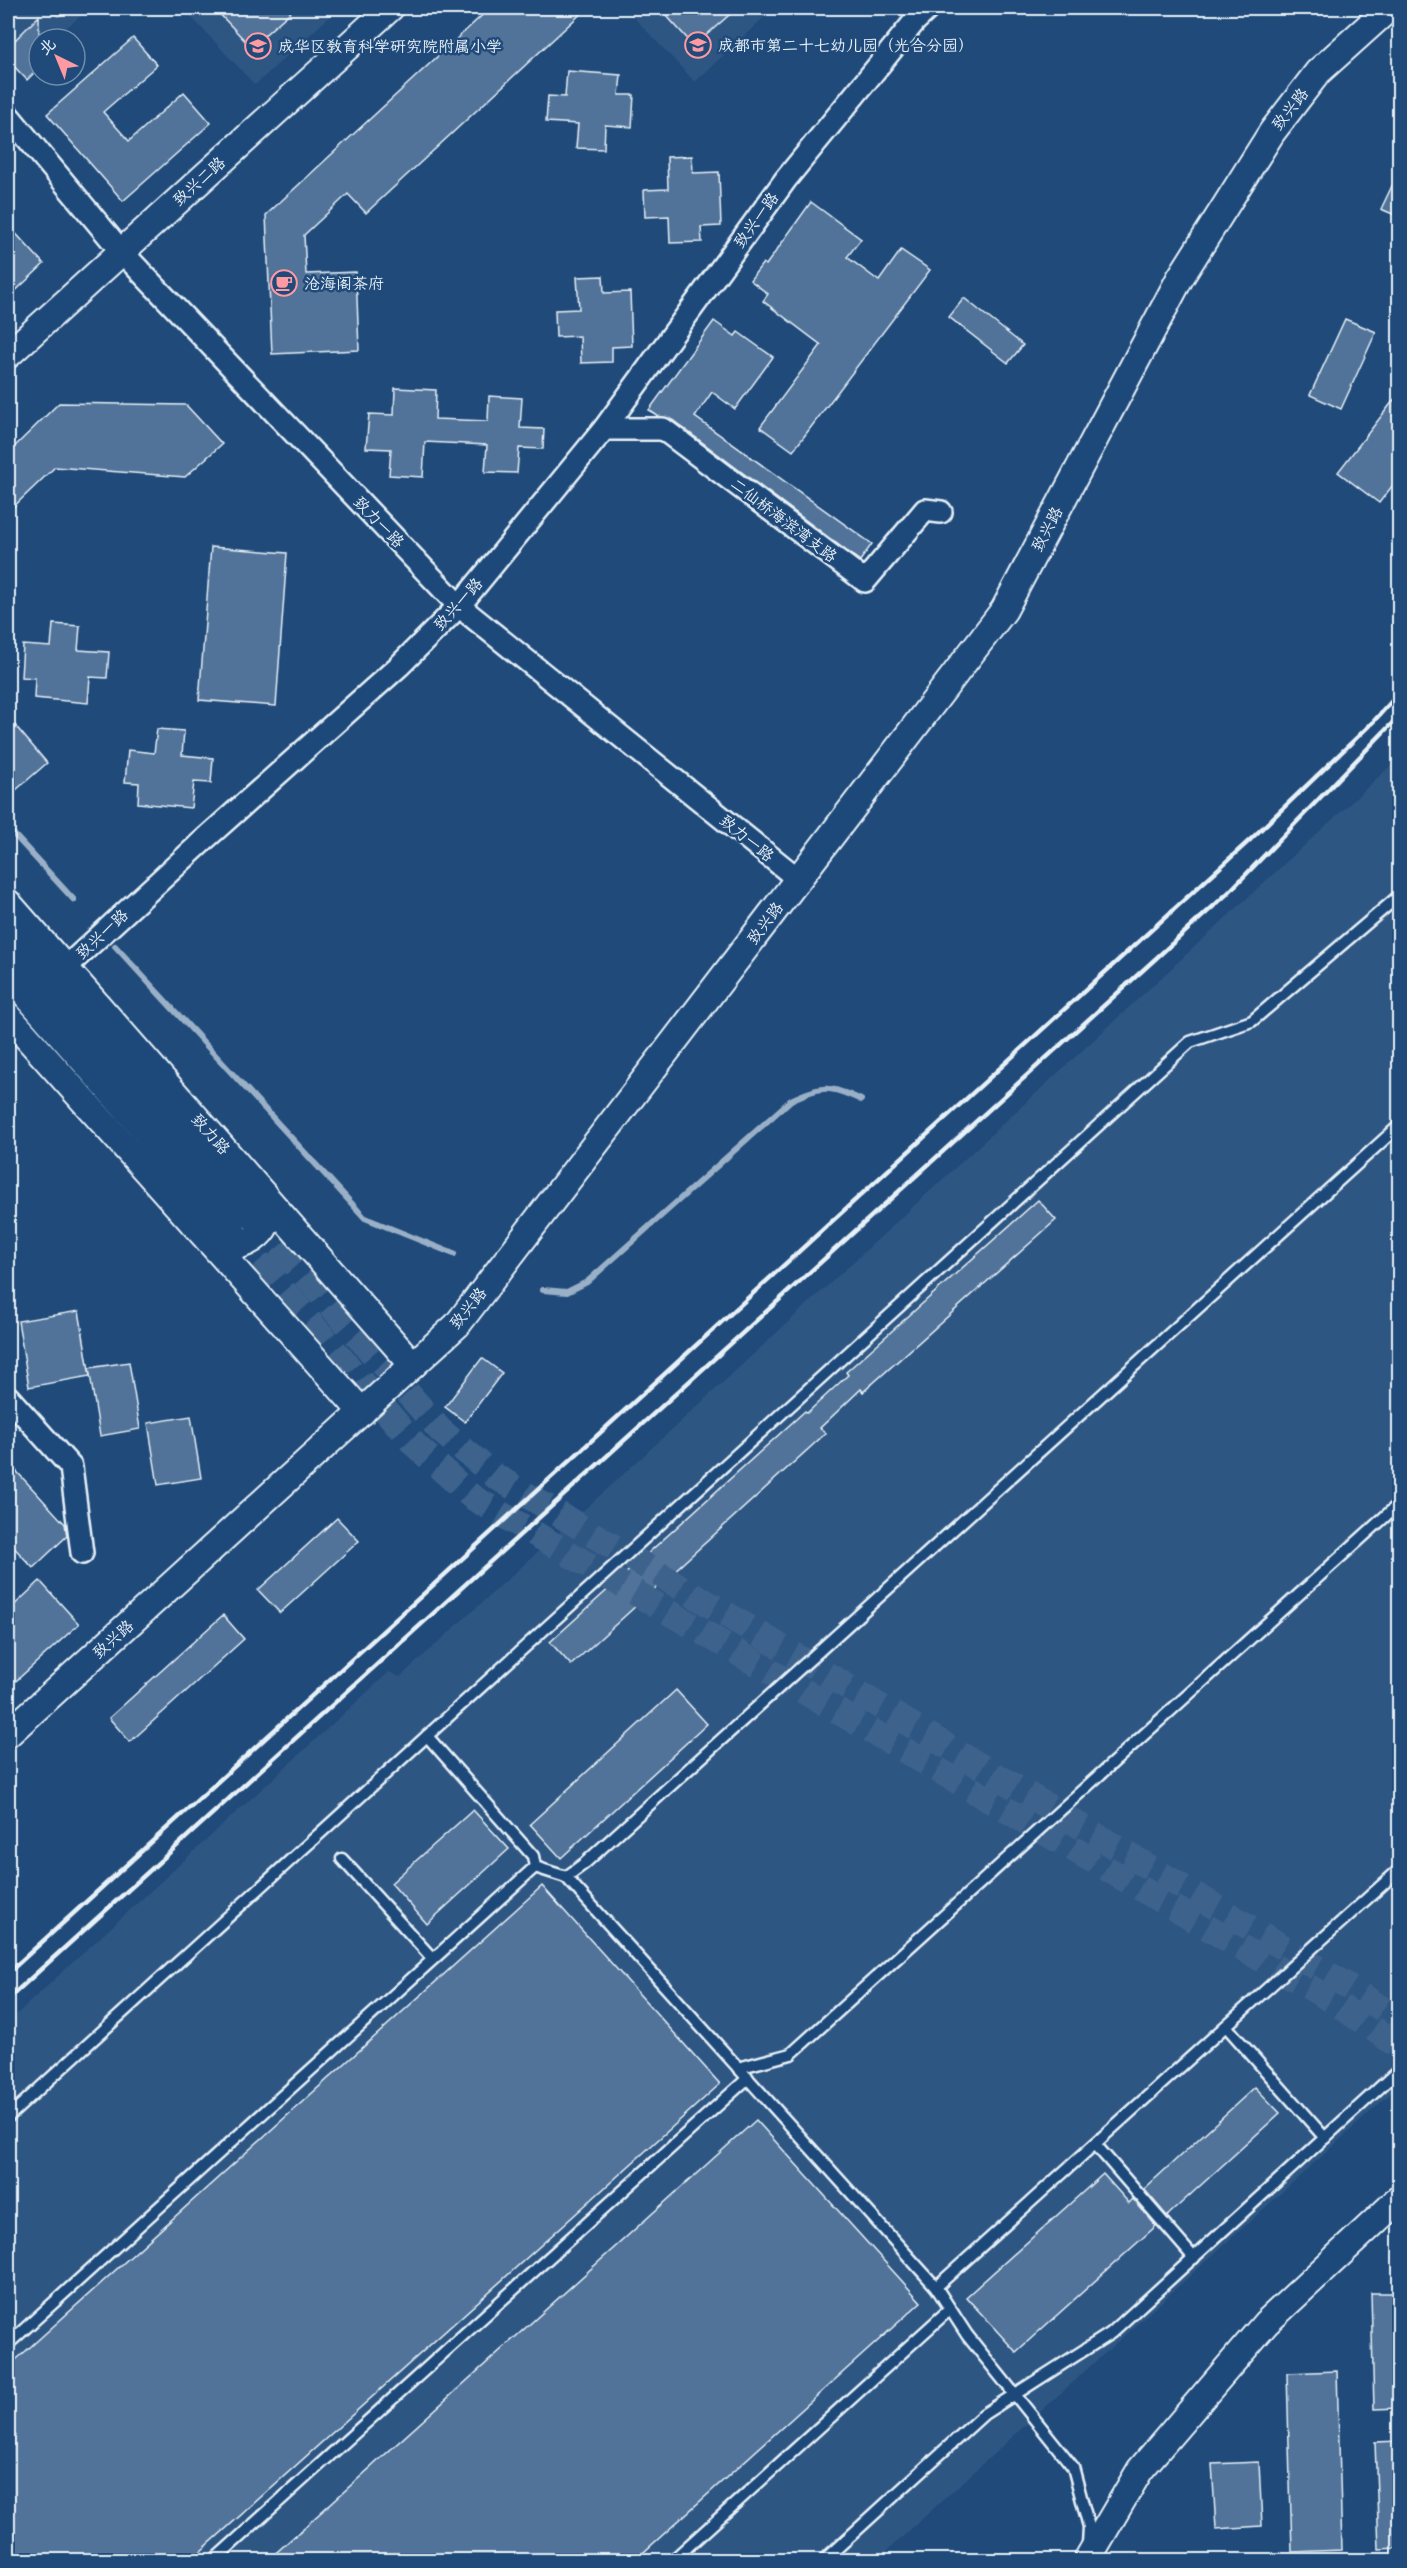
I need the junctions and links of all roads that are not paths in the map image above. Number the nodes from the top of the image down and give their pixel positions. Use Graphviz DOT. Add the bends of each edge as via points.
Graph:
graph roads {
  1 [pos="390,8"];
  2 [pos="1389,8"];
  3 [pos="916,12"];
  4 [pos="8,115"];
  5 [pos="122,251"];
  6 [pos="8,355"];
  7 [pos="604,429"];
  8 [pos="941,512"];
  9 [pos="459,606"];
  10 [pos="798,879"];
  11 [pos="1400,895"];
  12 [pos="8,903"];
  13 [pos="8,940"];
  14 [pos="64,969"];
  15 [pos="8,974"];
  16 [pos="8,1016"];
  17 [pos="1400,1125"];
  18 [pos="243,1224"];
  19 [pos="413,1365"];
  20 [pos="8,1397"];
  21 [pos="362,1412"];
  22 [pos="1400,1503"];
  23 [pos="82,1553"];
  24 [pos="8,1734"];
  25 [pos="427,1736"];
  26 [pos="342,1859"];
  27 [pos="535,1867"];
  28 [pos="1400,1869"];
  29 [pos="566,1877"];
  30 [pos="433,1959"];
  31 [pos="1226,2026"];
  32 [pos="738,2068"];
  33 [pos="1400,2069"];
  34 [pos="748,2078"];
  35 [pos="8,2117"];
  36 [pos="1325,2138"];
  37 [pos="1095,2144"];
  38 [pos="1400,2198"];
  39 [pos="1194,2258"];
  40 [pos="936,2287"];
  41 [pos="950,2309"];
  42 [pos="8,2344"];
  43 [pos="1014,2394"];
  44 [pos="214,2560"];
  45 [pos="673,2560"];
  46 [pos="824,2560"];
  47 [pos="1087,2560"];
  1 -- 5 [label="street, 致兴二路"];
  2 -- 10 [label="street, 致兴路" via="1318,72 1272,132 1180,278 1004,610"];
  3 -- 7 [label="street, 致兴一路" via="786,179"];
  4 -- 5 [label="street, 致力一路"];
  5 -- 6 [label="street, 致兴二路"];
  5 -- 9 [label="street, 致力一路"];
  7 -- 8 [label="street, 二仙桥海滨湾支路" via="663,429 865,581 925,510"];
  7 -- 9 [label="street, 致兴一路"];
  9 -- 10 [label="street, 致力一路"];
  9 -- 14 [label="street, 致兴一路" via="399,666"];
  10 -- 19 [label="street, 致兴路" via="457,1325"];
  11 -- 25 [label="lane" via="1252,1021 1190,1042"];
  12 -- 14 [label="street, 致力路"];
  13 -- 18 [label="street, 致力路"];
  14 -- 18 [label="street, 致力路"];
  15 -- 18 [label="street, 致力路"];
  16 -- 18 [label="street, 致力路"];
  17 -- 29 [label="lane"];
  18 -- 19 [label="street, 致力路"];
  18 -- 21 [label="street, 致力路"];
  19 -- 21 [label="street, 致兴路"];
  20 -- 23 [label="street" via="71,1467"];
  21 -- 24 [label="street, 致兴路"];
  22 -- 32 [label="lane" via="791,2054"];
  25 -- 27 [label="lane" via="533,1856"];
  25 -- 35 [label="lane"];
  26 -- 30 [label="lane"];
  27 -- 29 [label="lane"];
  27 -- 30 [label="lane"];
  28 -- 31 [label="lane"];
  29 -- 32 [label="lane"];
  30 -- 42 [label="lane"];
  31 -- 36 [label="lane"];
  31 -- 37 [label="lane"];
  32 -- 34 [label="lane"];
  33 -- 36 [label="lane"];
  34 -- 40 [label="lane"];
  34 -- 44 [label="lane"];
  36 -- 39 [label="lane"];
  37 -- 39 [label="lane"];
  37 -- 40 [label="lane"];
  38 -- 47 [label="street" via="1266,2323 1140,2470"];
  39 -- 43 [label="lane" via="1111,2333"];
  40 -- 41 [label="lane"];
  41 -- 43 [label="lane"];
  41 -- 45 [label="lane"];
  43 -- 46 [label="lane" via="984,2414"];
  43 -- 47 [label="lane" via="1073,2467 1089,2527"];
}
